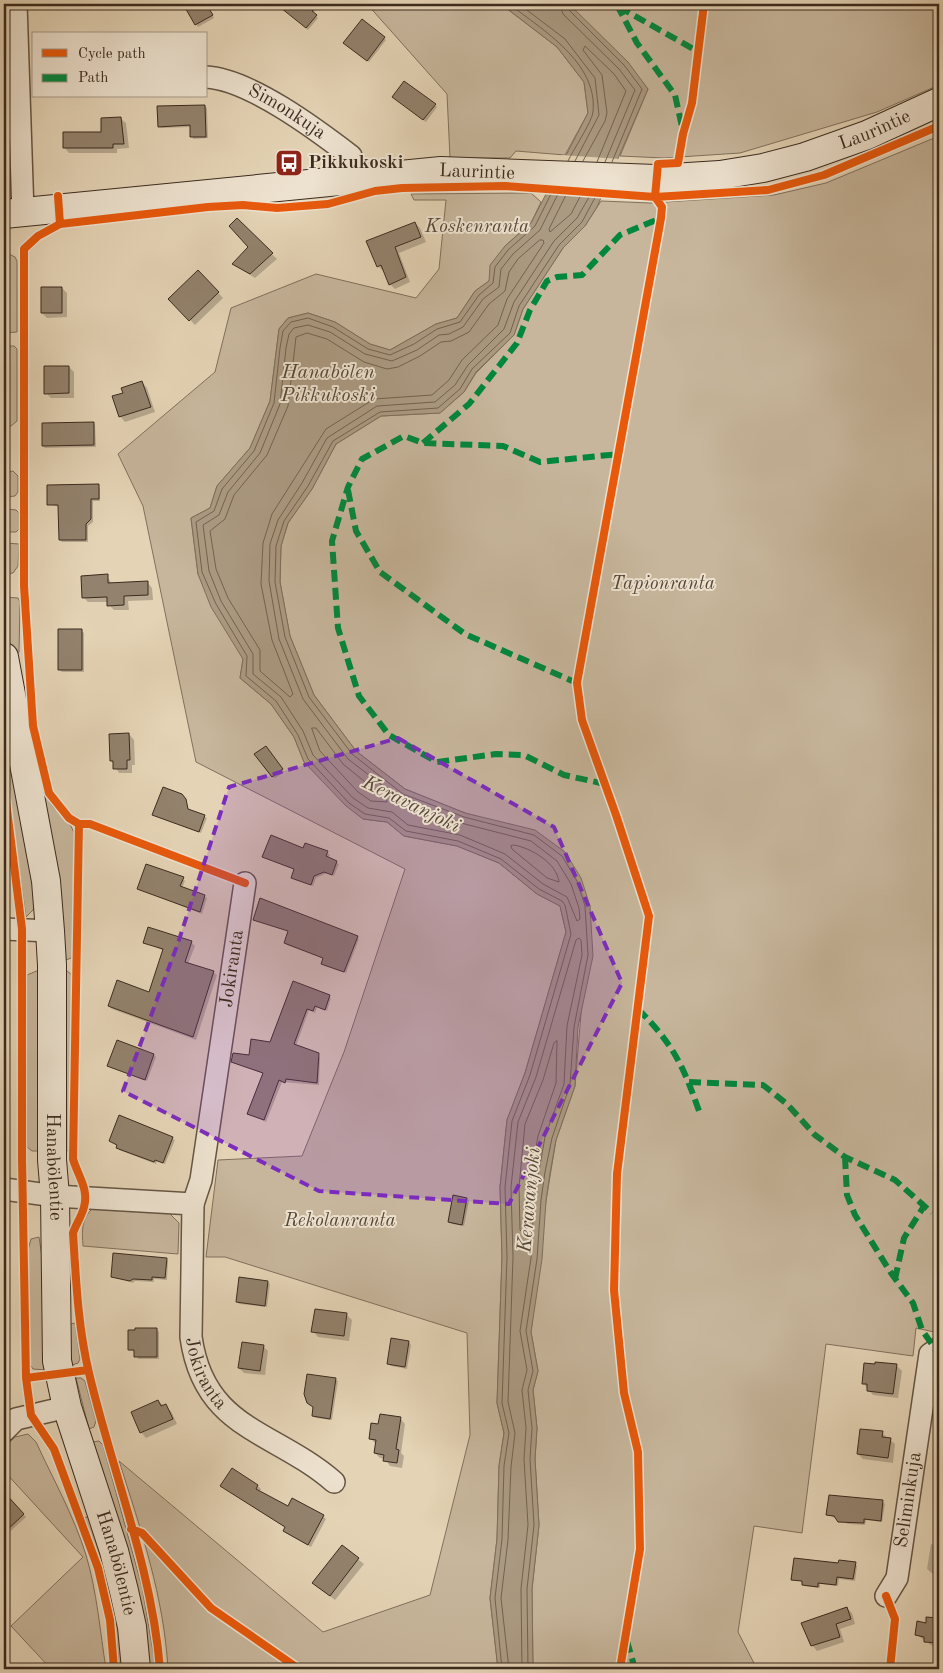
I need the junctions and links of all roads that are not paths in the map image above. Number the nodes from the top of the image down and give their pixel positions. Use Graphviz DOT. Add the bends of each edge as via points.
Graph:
graph roads {
  1 [pos="16,4"];
  2 [pos="208,77"];
  3 [pos="27,89"];
  4 [pos="939,102"];
  5 [pos="351,156"];
  6 [pos="13,214"];
  7 [pos="4,656"];
  8 [pos="8,699"];
  9 [pos="245,883"];
  10 [pos="4,929"];
  11 [pos="50,931"];
  12 [pos="4,1189"];
  13 [pos="55,1196"];
  14 [pos="193,1204"];
  15 [pos="939,1348"];
  16 [pos="67,1407"];
  17 [pos="4,1431"];
  18 [pos="334,1482"];
  19 [pos="886,1596"];
  20 [pos="136,1669"];
  1 -- 3 [label="street"];
  2 -- 5 [label="street, Simonkuja" via="229,80 256,94 322,134"];
  3 -- 6 [label="street"];
  4 -- 6 [label="street, Laurintie" via="866,135 805,157 720,176 656,179 441,171"];
  7 -- 8 [label="street, Hanabölentie"];
  8 -- 11 [label="street, Hanabölentie" via="46,881"];
  9 -- 14 [label="street, Jokiranta" via="201,1180"];
  10 -- 11 [label="street"];
  11 -- 13 [label="street, Hanabölentie"];
  12 -- 13 [label="street"];
  13 -- 14 [label="street"];
  13 -- 16 [label="street, Hanabölentie" via="57,1361"];
  14 -- 18 [label="street, Jokiranta" via="191,1337 194,1357 211,1396 225,1412 245,1426 313,1464"];
  15 -- 19 [label="street, Seliminkuja" via="930,1354 897,1578"];
  16 -- 17 [label="street" via="16,1418"];
  16 -- 20 [label="street, Hanabölentie" via="116,1559 132,1627"];
}
